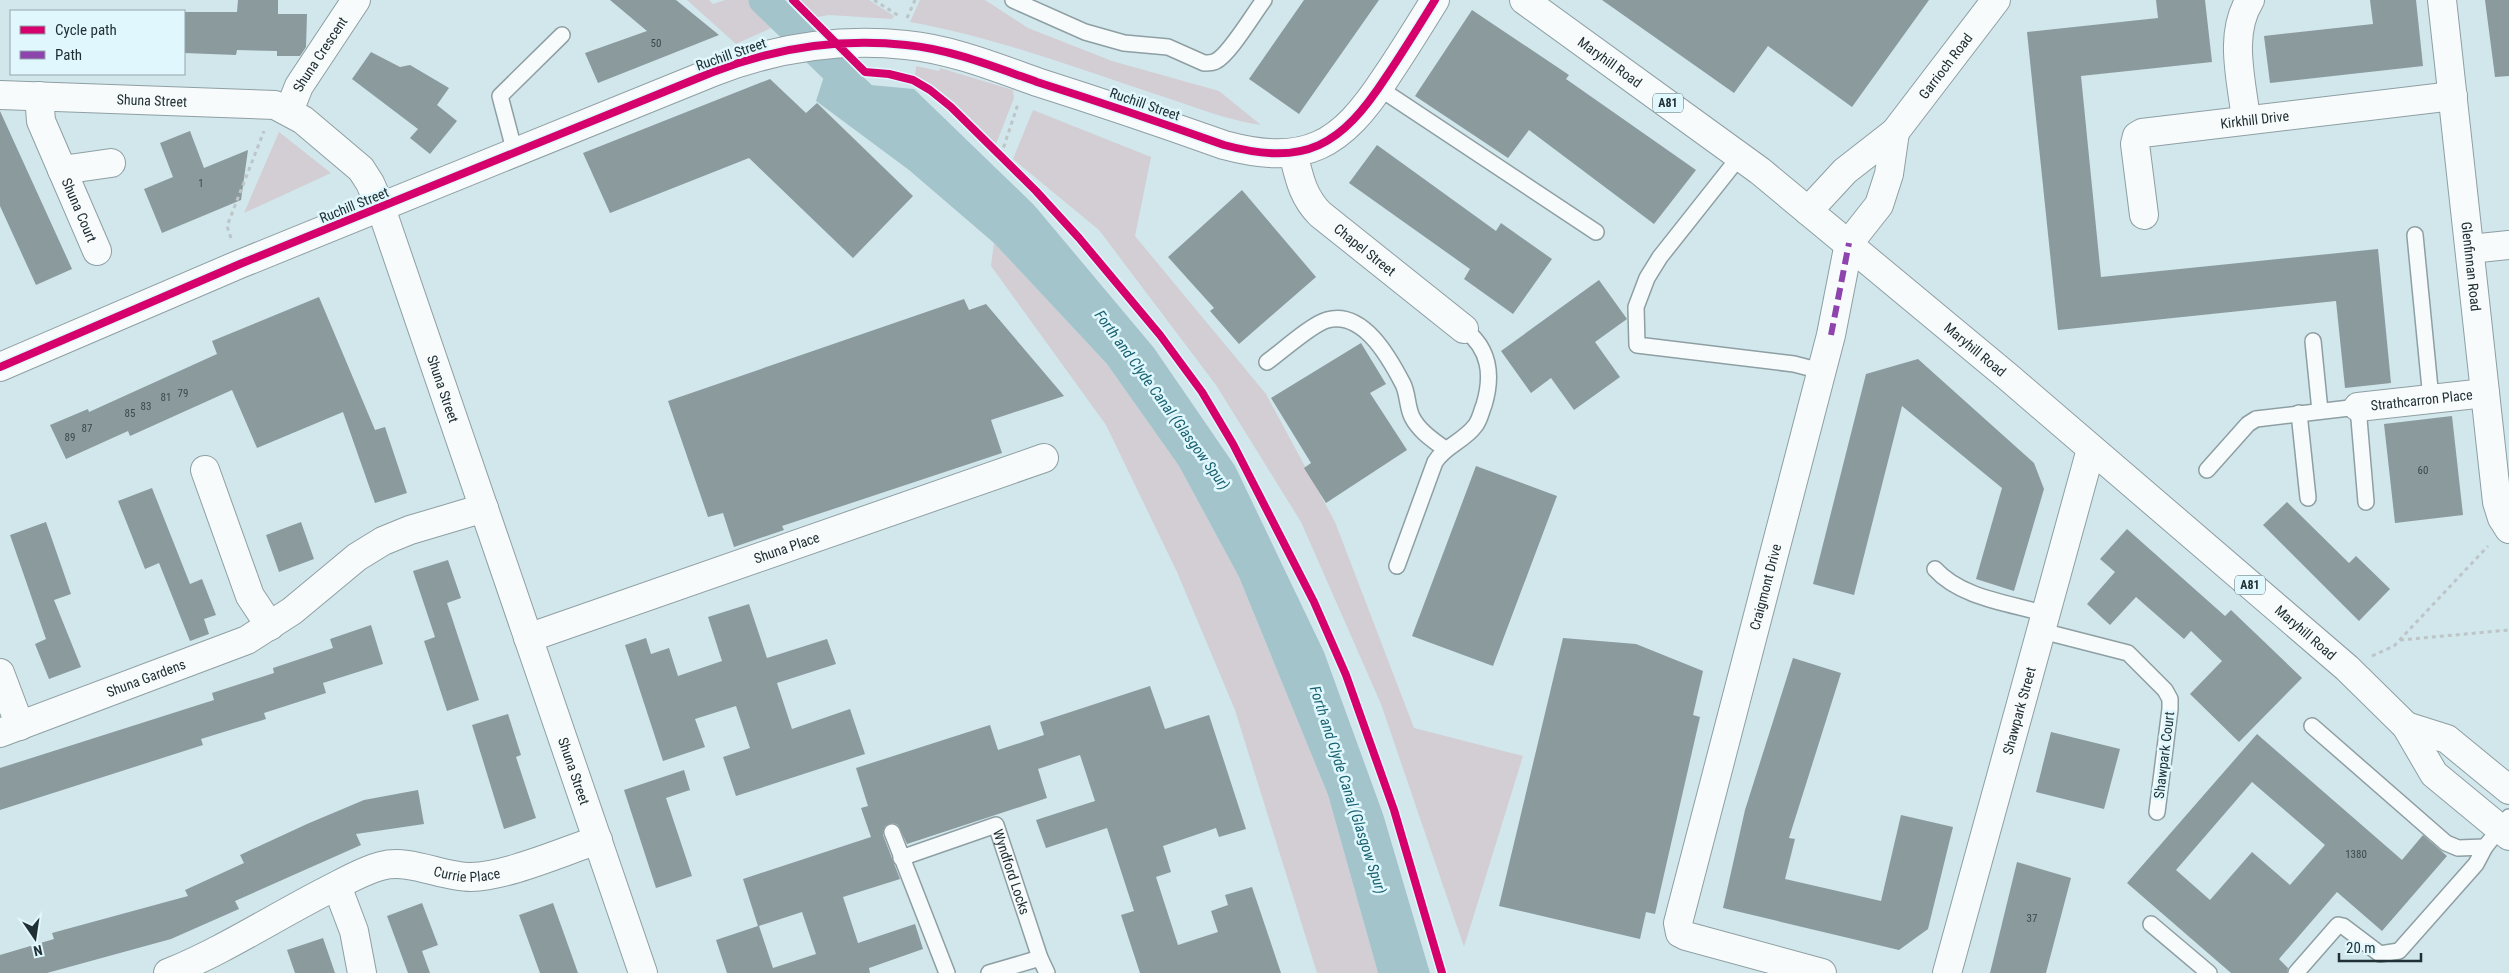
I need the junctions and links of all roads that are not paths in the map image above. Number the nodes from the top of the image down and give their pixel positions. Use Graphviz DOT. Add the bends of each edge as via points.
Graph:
graph roads {
  1 [pos="356,0"];
  2 [pos="1013,0"];
  3 [pos="1264,0"];
  4 [pos="1435,0"];
  5 [pos="1524,0"];
  6 [pos="1996,0"];
  7 [pos="2250,0"];
  8 [pos="2442,0"];
  9 [pos="562,35"];
  10 [pos="1379,88"];
  11 [pos="0,94"];
  12 [pos="40,96"];
  13 [pos="2453,96"];
  14 [pos="282,108"];
  15 [pos="2246,120"];
  16 [pos="1895,132"];
  17 [pos="515,153"];
  18 [pos="1293,153"];
  19 [pos="1740,156"];
  20 [pos="111,162"];
  21 [pos="62,170"];
  22 [pos="381,208"];
  23 [pos="1808,211"];
  24 [pos="2144,215"];
  25 [pos="1596,232"];
  26 [pos="2414,235"];
  27 [pos="1849,243"];
  28 [pos="2509,245"];
  29 [pos="2470,249"];
  30 [pos="97,251"];
  31 [pos="1464,329"];
  32 [pos="2313,341"];
  33 [pos="1267,362"];
  34 [pos="0,367"];
  35 [pos="1821,371"];
  36 [pos="2485,393"];
  37 [pos="2430,400"];
  38 [pos="2358,407"];
  39 [pos="2320,411"];
  40 [pos="2299,413"];
  41 [pos="1445,449"];
  42 [pos="2091,449"];
  43 [pos="1044,458"];
  44 [pos="205,470"];
  45 [pos="2207,470"];
  46 [pos="2308,498"];
  47 [pos="2366,502"];
  48 [pos="484,508"];
  49 [pos="2501,535"];
  50 [pos="1396,566"];
  51 [pos="1935,569"];
  52 [pos="2044,623"];
  53 [pos="270,626"];
  54 [pos="528,638"];
  55 [pos="0,673"];
  56 [pos="2312,726"];
  57 [pos="2406,726"];
  58 [pos="10,730"];
  59 [pos="2509,790"];
  60 [pos="2157,812"];
  61 [pos="892,832"];
  62 [pos="2500,832"];
  63 [pos="598,840"];
  64 [pos="901,858"];
  65 [pos="337,886"];
  66 [pos="2151,924"];
  67 [pos="1040,958"];
  68 [pos="168,973"];
  69 [pos="362,973"];
  70 [pos="643,973"];
  71 [pos="947,973"];
  72 [pos="989,973"];
  73 [pos="1047,973"];
  74 [pos="1822,973"];
  75 [pos="1948,973"];
  76 [pos="2209,973"];
  77 [pos="2296,973"];
  1 -- 14 [label="street, Shuna Crescent"];
  2 -- 3 [label="lane" via="1085,32 1124,43 1168,47 1204,63 1222,58"];
  4 -- 10 [label="street, Ruchill Street"];
  5 -- 19 [label="street, Maryhill Road / A81"];
  6 -- 16 [label="street, Garrioch Road"];
  7 -- 15 [label="street" via="2243,12 2238,35"];
  8 -- 13 [label="street, Glenfinnan Road"];
  9 -- 17 [label="lane" via="500,96"];
  10 -- 18 [label="street, Ruchill Street" via="1364,110 1342,132 1316,146"];
  10 -- 25 [label="lane"];
  11 -- 12 [label="street, Shuna Street"];
  12 -- 14 [label="street, Shuna Street"];
  12 -- 21 [label="street, Shuna Court" via="41,121"];
  13 -- 15 [label="street, Kirkhill Drive"];
  13 -- 29 [label="street, Glenfinnan Road"];
  14 -- 22 [label="street, Shuna Street" via="303,120 361,169"];
  15 -- 24 [label="street, Kirkhill Drive" via="2147,131 2136,136"];
  16 -- 23 [label="street, Garrioch Road" via="1845,171"];
  16 -- 27 [label="street, Garrioch Road" via="1889,174 1879,205"];
  17 -- 18 [label="street, Ruchill Street" via="752,58 818,45 868,42 907,33 944,53 1238,148 1272,154"];
  17 -- 22 [label="street, Ruchill Street"];
  18 -- 31 [label="street, Chapel Street" via="1302,189 1314,208"];
  19 -- 23 [label="street, Maryhill Road / A81"];
  19 -- 35 [label="lane" via="1647,278 1636,307 1636,345 1794,364"];
  20 -- 21 [label="street, Shuna Court"];
  21 -- 30 [label="street, Shuna Court"];
  22 -- 34 [label="street, Ruchill Street" via="240,264"];
  22 -- 48 [label="street, Shuna Street"];
  23 -- 27 [label="street, Maryhill Road / A81"];
  26 -- 37 [label="lane"];
  27 -- 35 [label="street, Craigmont Drive"];
  27 -- 42 [label="street, Maryhill Road / A81"];
  28 -- 29 [label="street"];
  29 -- 36 [label="street, Glenfinnan Road"];
  31 -- 41 [label="lane" via="1478,341 1487,357 1488,392 1474,427"];
  32 -- 39 [label="lane"];
  33 -- 41 [label="lane" via="1321,322 1336,319 1361,326 1378,343 1403,384 1409,411 1418,426"];
  35 -- 74 [label="street, Craigmont Drive" via="1678,919 1678,930 1686,936"];
  36 -- 37 [label="street, Strathcarron Place"];
  36 -- 49 [label="street, Glenfinnan Road" via="2497,502 2502,518"];
  37 -- 38 [label="street, Strathcarron Place"];
  38 -- 39 [label="lane"];
  38 -- 47 [label="lane"];
  39 -- 40 [label="lane"];
  40 -- 45 [label="lane" via="2254,420"];
  40 -- 46 [label="lane"];
  41 -- 50 [label="lane" via="1435,462"];
  42 -- 52 [label="street, Shawpark Street"];
  42 -- 57 [label="street, Maryhill Road / A81" via="2347,668"];
  43 -- 54 [label="street, Shuna Place"];
  44 -- 53 [label="street" via="250,596"];
  48 -- 53 [label="street, Shuna Gardens" via="383,541 357,557 304,603"];
  48 -- 54 [label="street, Shuna Street"];
  51 -- 52 [label="lane, Shawpark Court" via="1945,580 1967,591"];
  52 -- 60 [label="lane, Shawpark Court" via="2124,651 2165,690 2170,708"];
  52 -- 75 [label="street, Shawpark Street"];
  53 -- 58 [label="street, Shuna Gardens" via="247,640"];
  54 -- 63 [label="street, Shuna Street"];
  55 -- 58 [label="street, Shuna Gardens"];
  56 -- 62 [label="lane" via="2446,844 2458,848"];
  57 -- 59 [label="street, Maryhill Road / A81" via="2447,739"];
  57 -- 62 [label="street, Maryhill Road / A81" via="2434,774"];
  61 -- 64 [label="lane"];
  62 -- 77 [label="lane" via="2400,951 2380,954 2338,925"];
  63 -- 65 [label="street, Currie Place" via="483,876 454,875 389,864"];
  63 -- 70 [label="street, Shuna Street"];
  64 -- 67 [label="lane, Wyndford Locks" via="996,825"];
  64 -- 71 [label="lane"];
  65 -- 68 [label="street, Currie Place" via="216,952"];
  65 -- 69 [label="street" via="354,931"];
  66 -- 76 [label="lane"];
  67 -- 72 [label="lane"];
  67 -- 73 [label="lane, Wyndford Locks"];
}
